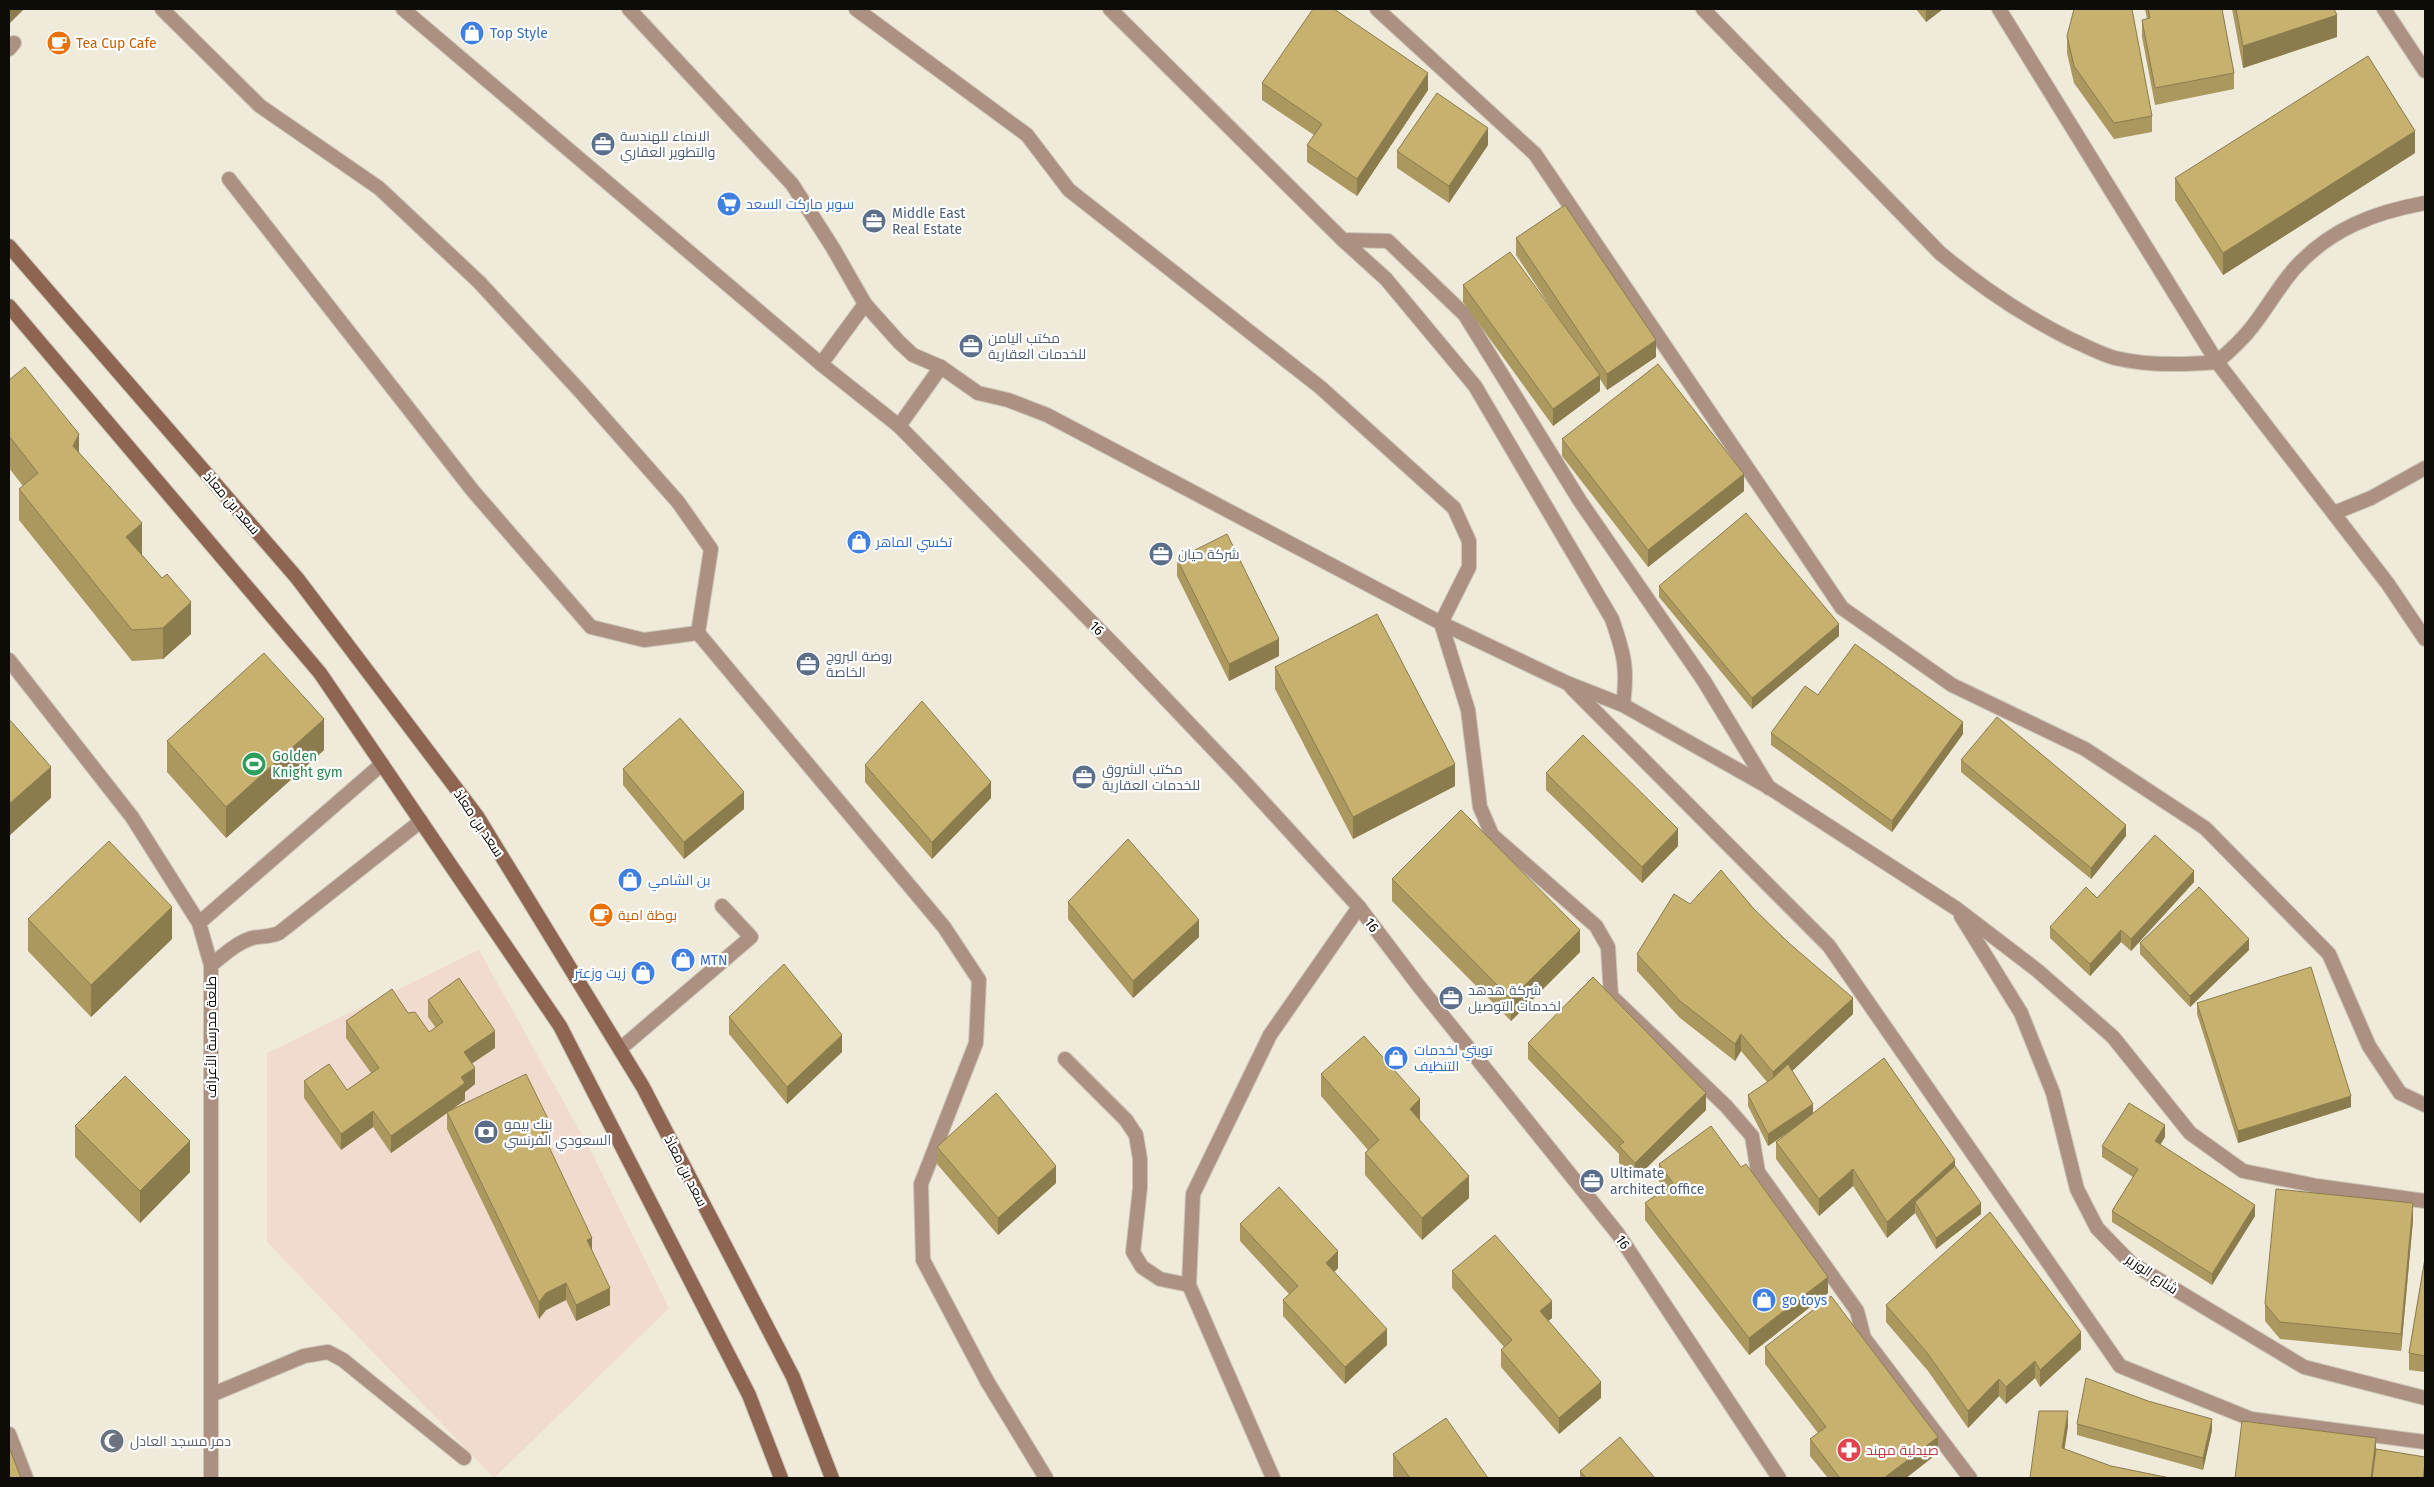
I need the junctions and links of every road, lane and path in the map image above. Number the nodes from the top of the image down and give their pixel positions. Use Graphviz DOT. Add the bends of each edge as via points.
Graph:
graph roads {
  1 [pos="162,9"];
  2 [pos="403,9"];
  3 [pos="629,9"];
  4 [pos="856,9"];
  5 [pos="1110,9"];
  6 [pos="1377,9"];
  7 [pos="1703,9"];
  8 [pos="1999,9"];
  9 [pos="2384,9"];
  10 [pos="2425,71"];
  11 [pos="229,179"];
  12 [pos="2425,203"];
  13 [pos="1343,240"];
  14 [pos="9,246"];
  15 [pos="865,304"];
  16 [pos="9,306"];
  17 [pos="2217,362"];
  18 [pos="821,364"];
  19 [pos="941,367"];
  20 [pos="899,426"];
  21 [pos="2425,468"];
  22 [pos="2334,514"];
  23 [pos="1441,623"];
  24 [pos="698,633"];
  25 [pos="2425,639"];
  26 [pos="9,660"];
  27 [pos="1567,683"];
  28 [pos="1623,705"];
  29 [pos="382,764"];
  30 [pos="1770,788"];
  31 [pos="421,821"];
  32 [pos="722,906"];
  33 [pos="1359,908"];
  34 [pos="1957,909"];
  35 [pos="199,924"];
  36 [pos="211,965"];
  37 [pos="620,1049"];
  38 [pos="1065,1059"];
  39 [pos="2425,1106"];
  40 [pos="2425,1201"];
  41 [pos="1189,1285"];
  42 [pos="210,1395"];
  43 [pos="2425,1398"];
  44 [pos="9,1434"];
  45 [pos="2425,1442"];
  46 [pos="464,1458"];
  47 [pos="26,1478"];
  48 [pos="211,1478"];
  49 [pos="782,1478"];
  50 [pos="832,1478"];
  51 [pos="1046,1478"];
  52 [pos="1273,1478"];
  53 [pos="1779,1478"];
  54 [pos="1970,1478"];
  1 -- 24 [label="street" via="260,106 379,188 479,282 678,502 711,549"];
  2 -- 18 [label="street, 16"];
  3 -- 15 [label="street" via="792,184"];
  4 -- 23 [label="street" via="1027,135 1069,190 1320,386 1454,508 1469,541 1469,567"];
  5 -- 13 [label="street"];
  6 -- 39 [label="street" via="1535,154 1842,608 1952,685 2085,749 2205,828 2330,954 2369,1046 2400,1093"];
  7 -- 17 [label="street" via="1940,253 1998,298 2046,327 2115,358 2166,364"];
  8 -- 17 [label="street"];
  9 -- 10 [label="street"];
  11 -- 24 [label="street" via="473,491 590,627 644,640"];
  12 -- 17 [label="street" via="2379,213 2357,222 2316,247 2295,268 2250,329"];
  13 -- 28 [label="street" via="1386,278 1475,386 1612,619 1624,654 1626,685"];
  13 -- 30 [label="street" via="1388,241 1465,314 1580,501 1704,682"];
  14 -- 37 [label="main road, سعد بن معاذ" via="303,586 477,816"];
  15 -- 18 [label="street"];
  15 -- 19 [label="street" via="881,325 913,355"];
  16 -- 29 [label="main road" via="320,673"];
  17 -- 22 [label="street"];
  18 -- 20 [label="street, 16"];
  19 -- 20 [label="street"];
  19 -- 23 [label="street" via="978,394 1008,400 1047,415"];
  20 -- 33 [label="street, 16" via="1120,651"];
  21 -- 22 [label="street"];
  22 -- 25 [label="street"];
  23 -- 27 [label="street"];
  23 -- 54 [label="street" via="1468,710 1480,807 1492,835 1596,926 1608,947 1611,996 1726,1106 1752,1136 1758,1172 1857,1311 1864,1338"];
  24 -- 51 [label="street" via="944,927 979,980 976,1043 921,1184 923,1260 987,1381"];
  26 -- 35 [label="street, طلعة مدرسة الأعراف" via="132,817"];
  27 -- 28 [label="street"];
  27 -- 45 [label="street" via="1829,946 2120,1366 2251,1419"];
  28 -- 30 [label="street"];
  29 -- 31 [label="main road"];
  29 -- 35 [label="street"];
  30 -- 34 [label="street"];
  31 -- 36 [label="street" via="279,933 241,943"];
  31 -- 49 [label="main road" via="560,1026 749,1395"];
  32 -- 37 [label="street" via="751,937"];
  33 -- 41 [label="street" via="1270,1035 1193,1194"];
  33 -- 53 [label="street, 16" via="1618,1234"];
  34 -- 40 [label="street" via="2038,971 2112,1037 2190,1133 2244,1171 2317,1186"];
  34 -- 43 [label="street, شارع الوزير" via="2021,1014 2053,1093 2077,1189 2097,1228 2131,1263 2304,1367"];
  35 -- 36 [label="street, طلعة مدرسة الأعراف"];
  36 -- 42 [label="street, طلعة مدرسة الأعراف"];
  37 -- 50 [label="main road, سعد بن معاذ" via="643,1087 792,1377"];
  38 -- 41 [label="street" via="1126,1120 1136,1136 1140,1188 1133,1252 1142,1267 1160,1279"];
  41 -- 52 [label="street"];
  42 -- 46 [label="street" via="304,1356 328,1352 343,1360"];
  42 -- 48 [label="street, طلعة مدرسة الأعراف"];
  44 -- 47 [label="street"];
}
